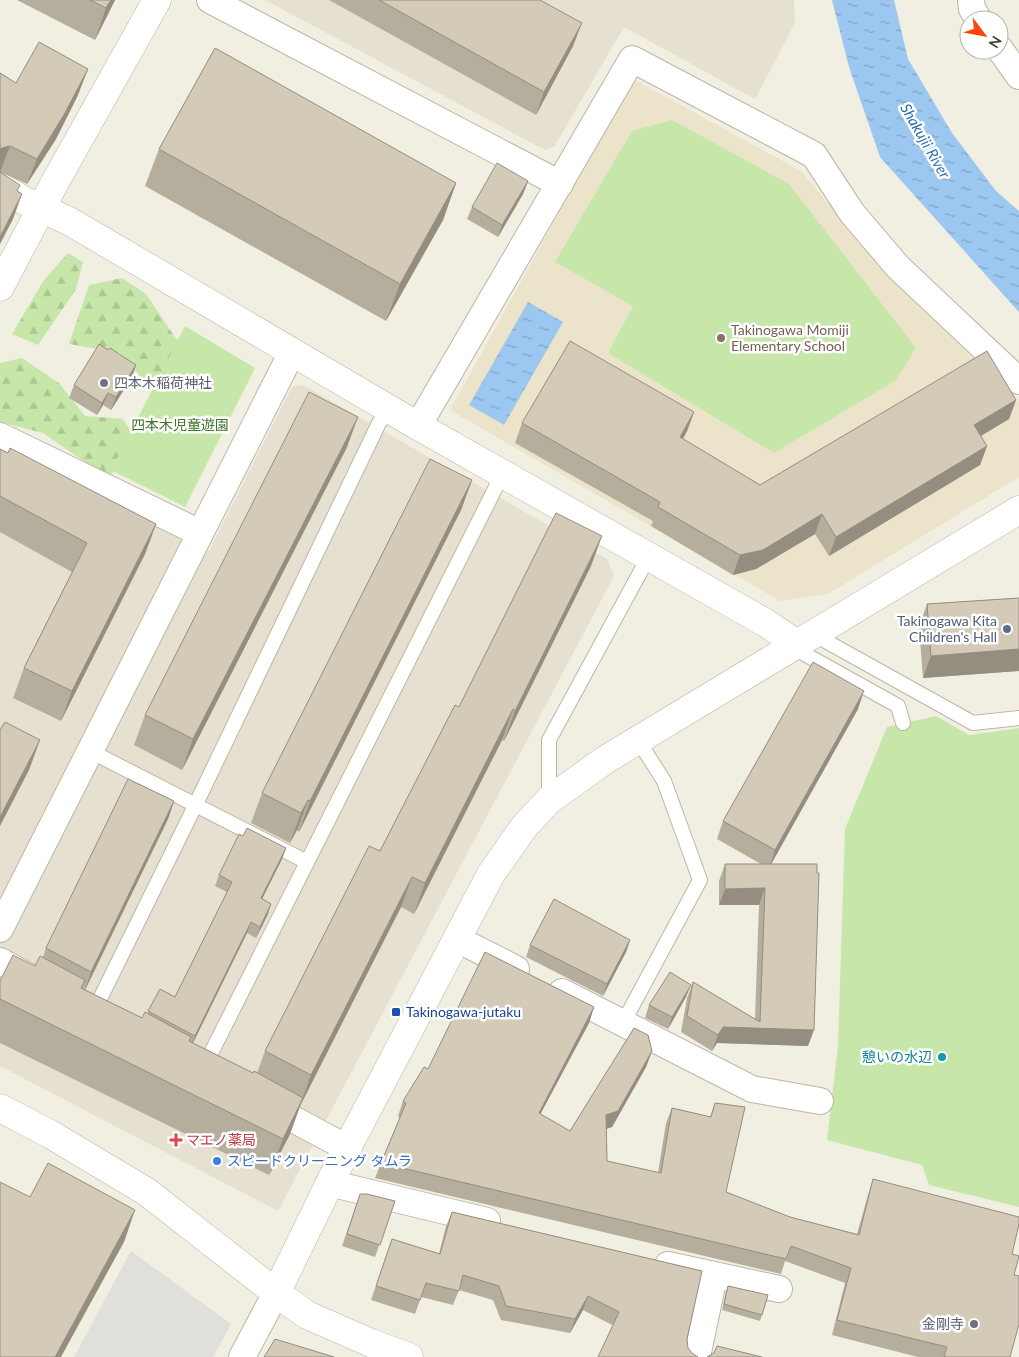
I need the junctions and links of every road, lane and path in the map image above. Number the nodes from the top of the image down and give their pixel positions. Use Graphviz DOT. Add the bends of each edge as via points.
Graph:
graph roads {
  1 [pos="157,0"];
  2 [pos="210,0"];
  3 [pos="1008,60"];
  4 [pos="1019,76"];
  5 [pos="560,184"];
  6 [pos="0,187"];
  7 [pos="41,208"];
  8 [pos="0,287"];
  9 [pos="292,352"];
  10 [pos="1019,381"];
  11 [pos="390,410"];
  12 [pos="418,426"];
  13 [pos="0,436"];
  14 [pos="503,473"];
  15 [pos="1019,510"];
  16 [pos="200,533"];
  17 [pos="649,556"];
  18 [pos="801,641"];
  19 [pos="1019,718"];
  20 [pos="903,723"];
  21 [pos="638,740"];
  22 [pos="90,751"];
  23 [pos="549,800"];
  24 [pos="195,806"];
  25 [pos="307,862"];
  26 [pos="0,929"];
  27 [pos="457,938"];
  28 [pos="0,961"];
  29 [pos="77,1002"];
  30 [pos="623,1023"];
  31 [pos="119,1025"];
  32 [pos="177,1057"];
  33 [pos="202,1071"];
  34 [pos="820,1101"];
  35 [pos="0,1108"];
  36 [pos="347,1148"];
  37 [pos="329,1183"];
  38 [pos="511,1227"];
  39 [pos="646,1259"];
  40 [pos="714,1276"];
  41 [pos="779,1289"];
  42 [pos="276,1293"];
  43 [pos="242,1357"];
  44 [pos="409,1357"];
  45 [pos="697,1357"];
  1 -- 7 [label="street"];
  2 -- 5 [label="street"];
  3 -- 4 [label="street"];
  5 -- 10 [label="street" via="632,60 814,155 852,213 898,267"];
  5 -- 12 [label="street"];
  6 -- 7 [label="street"];
  7 -- 8 [label="street"];
  7 -- 9 [label="street" via="69,221"];
  9 -- 11 [label="street"];
  9 -- 16 [label="street"];
  11 -- 12 [label="street"];
  11 -- 24 [label="lane" via="379,423"];
  12 -- 14 [label="street"];
  13 -- 16 [label="street"];
  14 -- 17 [label="street"];
  14 -- 25 [label="lane"];
  15 -- 18 [label="street"];
  16 -- 22 [label="street"];
  17 -- 18 [label="street"];
  17 -- 23 [label="lane" via="549,740"];
  18 -- 19 [label="lane" via="973,723"];
  18 -- 20 [label="lane" via="898,706"];
  18 -- 21 [label="street"];
  21 -- 23 [label="street" via="577,778"];
  21 -- 30 [label="lane" via="664,781 700,880"];
  22 -- 24 [label="lane"];
  22 -- 26 [label="street"];
  23 -- 27 [label="street" via="505,852"];
  24 -- 25 [label="lane"];
  24 -- 29 [label="lane"];
  25 -- 33 [label="lane"];
  27 -- 30 [label="street"];
  27 -- 36 [label="street"];
  28 -- 29 [label="street"];
  29 -- 31 [label="street"];
  30 -- 34 [label="street" via="752,1089"];
  32 -- 33 [label="street"];
  33 -- 36 [label="street"];
  35 -- 42 [label="street" via="147,1192"];
  36 -- 37 [label="street"];
  37 -- 38 [label="street"];
  37 -- 42 [label="street"];
  39 -- 40 [label="street"];
  40 -- 41 [label="street"];
  40 -- 45 [label="street"];
  42 -- 43 [label="street"];
  42 -- 44 [label="street" via="315,1318"];
}
